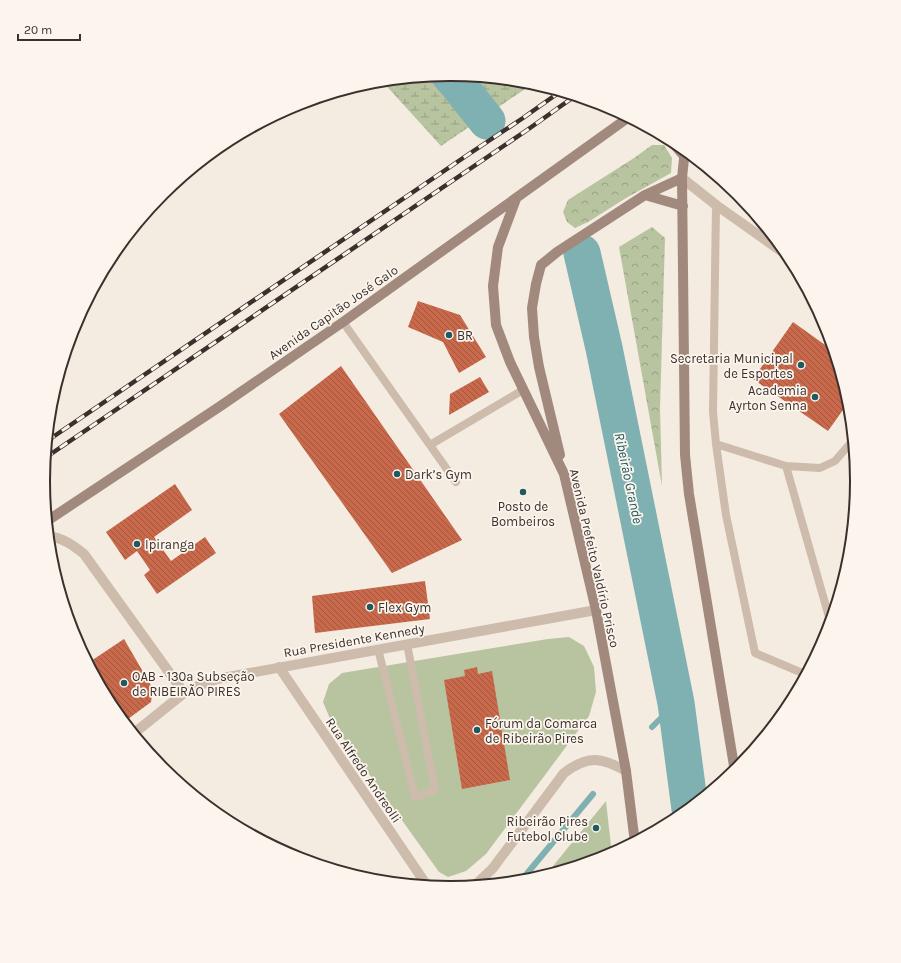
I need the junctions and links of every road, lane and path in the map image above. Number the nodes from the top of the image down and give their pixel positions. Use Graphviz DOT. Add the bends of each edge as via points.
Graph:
graph roads {
  1 [pos="626,121"];
  2 [pos="684,156"];
  3 [pos="682,178"];
  4 [pos="645,195"];
  5 [pos="516,199"];
  6 [pos="716,205"];
  7 [pos="683,206"];
  8 [pos="774,246"];
  9 [pos="343,322"];
  10 [pos="523,390"];
  11 [pos="716,444"];
  12 [pos="430,445"];
  13 [pos="849,445"];
  14 [pos="786,466"];
  15 [pos="564,474"];
  16 [pos="456,482"];
  17 [pos="52,518"];
  18 [pos="54,537"];
  19 [pos="596,610"];
  20 [pos="828,615"];
  21 [pos="407,644"];
  22 [pos="378,649"];
  23 [pos="278,667"];
  24 [pos="802,673"];
  25 [pos="184,693"];
  26 [pos="137,731"];
  27 [pos="734,765"];
  28 [pos="626,771"];
  29 [pos="634,837"];
  30 [pos="424,881"];
  31 [pos="480,881"];
  1 -- 5 [label="main road, Avenida Capitão José Galo"];
  2 -- 3 [label="main road"];
  3 -- 4 [label="main road"];
  3 -- 6 [label="street"];
  3 -- 7 [label="main road"];
  4 -- 7 [label="main road"];
  4 -- 15 [label="main road" via="556,252 541,265 532,308 534,337"];
  5 -- 9 [label="main road, Avenida Capitão José Galo"];
  5 -- 10 [label="main road, Avenida Prefeito Valdírio Prisco" via="498,247 493,286 496,325"];
  6 -- 8 [label="street"];
  6 -- 11 [label="lane" via="713,412"];
  7 -- 27 [label="main road" via="684,418 689,494"];
  9 -- 12 [label="lane"];
  9 -- 17 [label="main road, Avenida Capitão José Galo"];
  10 -- 12 [label="lane"];
  10 -- 15 [label="main road, Avenida Prefeito Valdírio Prisco"];
  11 -- 14 [label="lane"];
  11 -- 24 [label="lane" via="726,515 755,653"];
  12 -- 16 [label="lane"];
  13 -- 14 [label="lane" via="835,461 820,468"];
  14 -- 20 [label="lane"];
  15 -- 19 [label="main road, Avenida Prefeito Valdírio Prisco"];
  18 -- 25 [label="street" via="71,543 84,554"];
  19 -- 21 [label="street, Rua Presidente Kennedy"];
  19 -- 28 [label="main road, Avenida Prefeito Valdírio Prisco"];
  21 -- 22 [label="street, Rua Presidente Kennedy"];
  21 -- 22 [label="lane" via="435,790 415,797"];
  22 -- 23 [label="street, Rua Presidente Kennedy"];
  23 -- 25 [label="street, Rua Presidente Kennedy" via="217,680"];
  23 -- 30 [label="street, Rua Alfredo Andreolli"];
  25 -- 26 [label="street, Rua Presidente Kennedy"];
  28 -- 29 [label="main road, Avenida Prefeito Valdírio Prisco"];
  28 -- 31 [label="street" via="611,763 594,760 574,765 564,773 493,868"];
}
